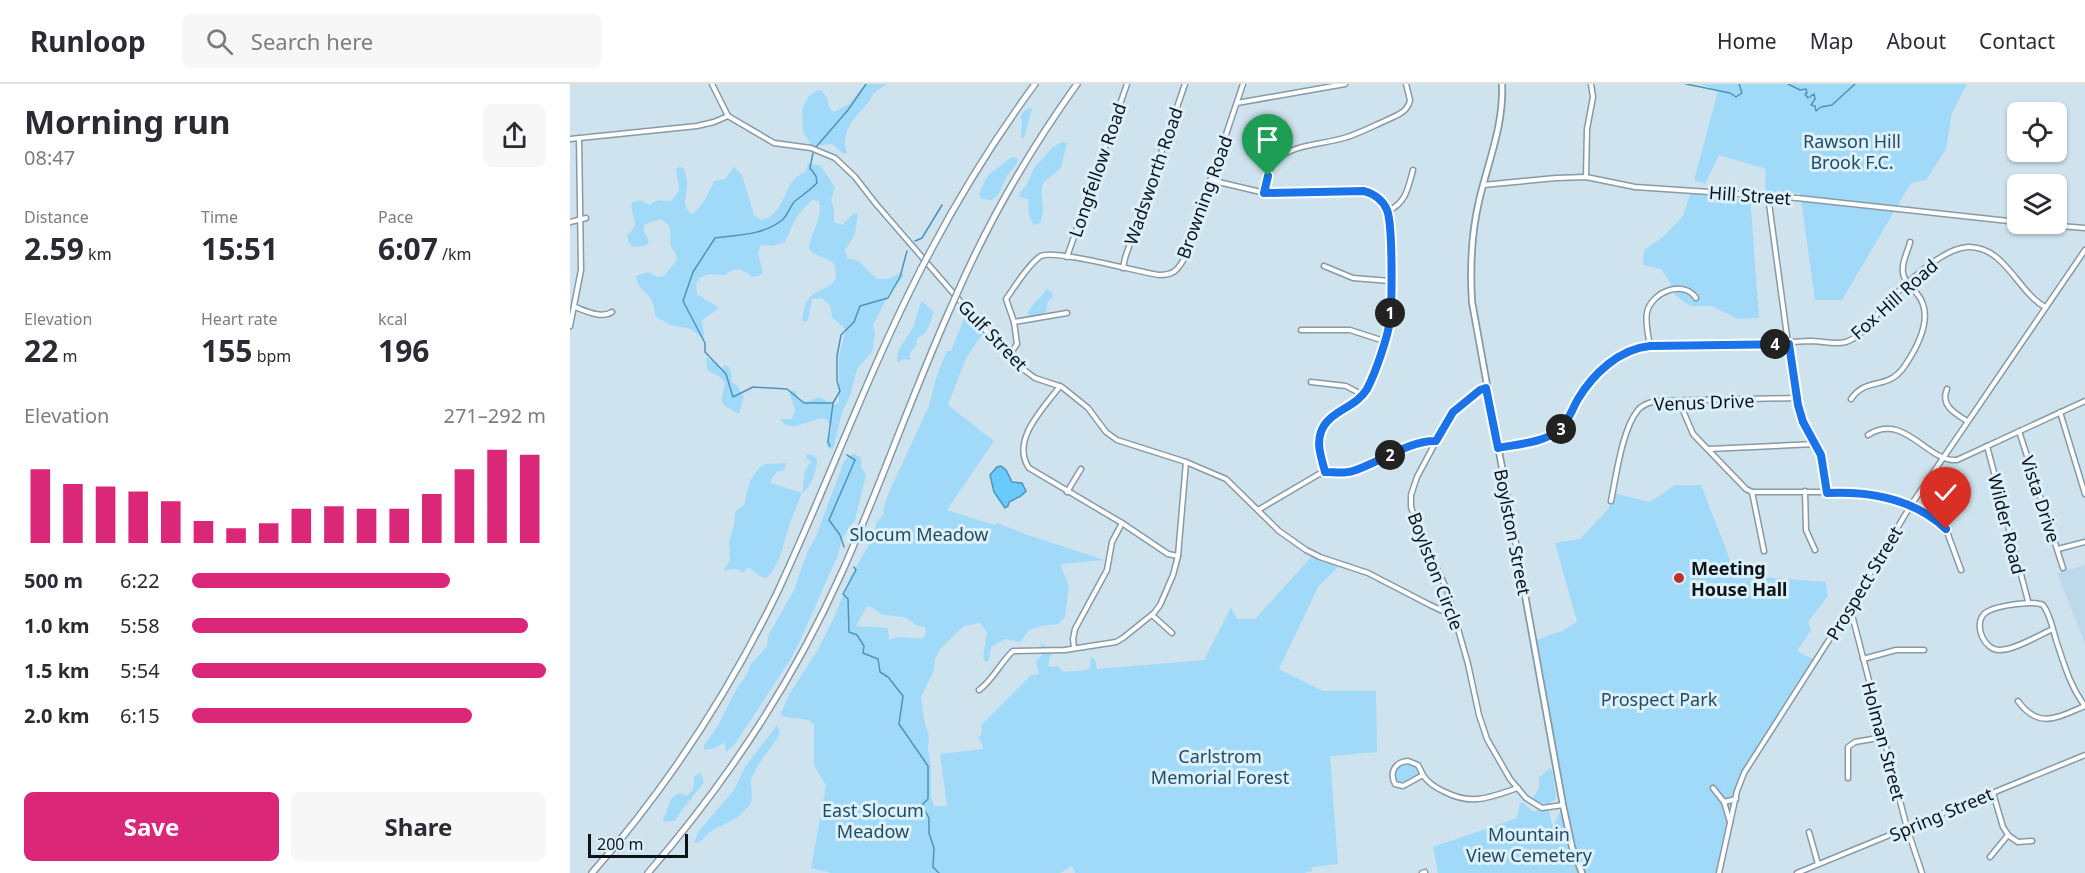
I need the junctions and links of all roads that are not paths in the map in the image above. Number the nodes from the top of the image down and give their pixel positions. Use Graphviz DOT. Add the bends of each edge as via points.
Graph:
graph roads {
  1 [pos="712,84"];
  2 [pos="1035,84"];
  3 [pos="1077,84"];
  4 [pos="1127,84"];
  5 [pos="1185,84"];
  6 [pos="1243,84"];
  7 [pos="1345,84"];
  8 [pos="1406,84"];
  9 [pos="1502,84"];
  10 [pos="1591,84"];
  11 [pos="1237,103"];
  12 [pos="728,116"];
  13 [pos="579,138"];
  14 [pos="570,139"];
  15 [pos="1413,170"];
  16 [pos="1586,177"];
  17 [pos="1210,180"];
  18 [pos="1483,185"];
  19 [pos="1264,193"];
  20 [pos="1768,196"];
  21 [pos="1388,211"];
  22 [pos="584,219"];
  23 [pos="2007,221"];
  24 [pos="570,222"];
  25 [pos="2067,227"];
  26 [pos="2085,228"];
  27 [pos="1911,242"];
  28 [pos="2085,250"];
  29 [pos="1067,257"];
  30 [pos="1324,266"];
  31 [pos="1123,268"];
  32 [pos="1390,281"];
  33 [pos="1909,283"];
  34 [pos="1696,298"];
  35 [pos="2045,307"];
  36 [pos="574,308"];
  37 [pos="612,312"];
  38 [pos="1067,313"];
  39 [pos="1014,322"];
  40 [pos="570,326"];
  41 [pos="1301,330"];
  42 [pos="1384,341"];
  43 [pos="1789,344"];
  44 [pos="1650,346"];
  45 [pos="1008,357"];
  46 [pos="1311,382"];
  47 [pos="1060,386"];
  48 [pos="1486,388"];
  49 [pos="1947,389"];
  50 [pos="1363,395"];
  51 [pos="1796,398"];
  52 [pos="1851,399"];
  53 [pos="1678,401"];
  54 [pos="2085,401"];
  55 [pos="2060,412"];
  56 [pos="1967,421"];
  57 [pos="2019,431"];
  58 [pos="1868,435"];
  59 [pos="1436,441"];
  60 [pos="1816,444"];
  61 [pos="1987,446"];
  62 [pos="1498,448"];
  63 [pos="1708,449"];
  64 [pos="1943,457"];
  65 [pos="1186,462"];
  66 [pos="1081,469"];
  67 [pos="1325,472"];
  68 [pos="1067,492"];
  69 [pos="1752,492"];
  70 [pos="1806,492"];
  71 [pos="1827,493"];
  72 [pos="2085,494"];
  73 [pos="1611,501"];
  74 [pos="1911,505"];
  75 [pos="1258,510"];
  76 [pos="1122,523"];
  77 [pos="2085,542"];
  78 [pos="2058,549"];
  79 [pos="1815,550"];
  80 [pos="1764,551"];
  81 [pos="1178,556"];
  82 [pos="2063,568"];
  83 [pos="1961,570"];
  84 [pos="2028,602"];
  85 [pos="1850,607"];
  86 [pos="1454,614"];
  87 [pos="1152,615"];
  88 [pos="1845,616"];
  89 [pos="1853,618"];
  90 [pos="2053,629"];
  91 [pos="1172,633"];
  92 [pos="1074,648"];
  93 [pos="1924,650"];
  94 [pos="1863,659"];
  95 [pos="979,690"];
  96 [pos="2019,701"];
  97 [pos="2085,706"];
  98 [pos="1884,738"];
  99 [pos="2085,755"];
  100 [pos="1423,775"];
  101 [pos="1848,778"];
  102 [pos="1518,788"];
  103 [pos="1713,788"];
  104 [pos="1992,793"];
  105 [pos="1736,799"];
  106 [pos="1724,802"];
  107 [pos="1563,806"];
  108 [pos="1731,822"];
  109 [pos="1907,828"];
  110 [pos="1809,832"];
  111 [pos="2008,835"];
  112 [pos="2032,841"];
  113 [pos="1990,857"];
  114 [pos="1818,864"];
  115 [pos="1805,872"];
  116 [pos="592,873"];
  117 [pos="648,873"];
  118 [pos="1582,873"];
  119 [pos="1719,873"];
  120 [pos="1797,873"];
  121 [pos="1922,873"];
  1 -- 12 [label="street"];
  2 -- 116 [label="highway, bridge" via="990,148 921,269 747,651 666,780"];
  3 -- 117 [label="highway, bridge" via="1015,180 959,289 859,534 811,636 752,737"];
  4 -- 29 [label="street, Longfellow Road"];
  5 -- 31 [label="street, Wadsworth Road"];
  6 -- 11 [label="street, Browning Road"];
  7 -- 11 [label="street"];
  8 -- 19 [label="street" via="1410,100 1404,112 1348,137 1285,152 1271,169"];
  9 -- 18 [label="main road, Boylston Street" via="1500,119"];
  10 -- 16 [label="street"];
  11 -- 17 [label="street, Browning Road"];
  12 -- 13 [label="street" via="697,126"];
  12 -- 45 [label="street, Gulf Street" via="768,140 811,148 835,158"];
  13 -- 14 [label="street"];
  13 -- 22 [label="street"];
  15 -- 21 [label="street" via="1405,197"];
  16 -- 18 [label="street, Hill Street"];
  16 -- 20 [label="street, Hill Street" via="1635,187"];
  17 -- 19 [label="street"];
  17 -- 31 [label="street, Browning Road" via="1184,259 1176,271 1162,275"];
  18 -- 48 [label="main road, Boylston Street" via="1473,233 1471,283"];
  19 -- 21 [label="street" via="1364,191 1378,198"];
  20 -- 23 [label="street, Hill Street"];
  20 -- 43 [label="street"];
  21 -- 32 [label="street"];
  22 -- 24 [label="street"];
  22 -- 36 [label="street"];
  25 -- 26 [label="street"];
  27 -- 33 [label="street" via="1902,270"];
  28 -- 35 [label="street, Prospect Street"];
  29 -- 31 [label="street, Browning Road"];
  29 -- 39 [label="street, Browning Road" via="1045,255 1034,262 1006,299"];
  30 -- 32 [label="street" via="1353,278"];
  32 -- 42 [label="street" via="1390,320"];
  33 -- 35 [label="street, Fox Hill Road" via="1950,252 1981,248 1997,257 2028,294"];
  33 -- 43 [label="street, Fox Hill Road" via="1860,334 1848,341"];
  33 -- 52 [label="street" via="1925,309 1918,342 1896,377 1863,387"];
  34 -- 44 [label="street" via="1691,292 1677,289 1655,298 1647,317"];
  35 -- 56 [label="street, Prospect Street"];
  36 -- 37 [label="street" via="599,315"];
  36 -- 40 [label="street"];
  38 -- 39 [label="street"];
  39 -- 45 [label="street, Browning Road" via="1017,346"];
  41 -- 42 [label="street" via="1350,330"];
  42 -- 50 [label="street"];
  43 -- 44 [label="street, Fox Hill Road"];
  43 -- 51 [label="street"];
  44 -- 62 [label="street, Fox Hill Road" via="1619,357 1594,377 1556,432"];
  45 -- 47 [label="street, Gulf Street" via="1031,375"];
  46 -- 50 [label="street" via="1346,386"];
  47 -- 65 [label="street, Gulf Street" via="1088,408 1110,436"];
  47 -- 68 [label="street" via="1026,434 1023,452 1029,468"];
  48 -- 59 [label="street, Boylston Circle" via="1453,412"];
  48 -- 62 [label="main road, Boylston Street"];
  49 -- 56 [label="street" via="1947,405"];
  50 -- 67 [label="street" via="1329,420 1322,430 1319,446"];
  51 -- 53 [label="street, Venus Drive"];
  51 -- 60 [label="street" via="1803,422"];
  53 -- 63 [label="street" via="1693,434"];
  53 -- 73 [label="street, Venus Drive" via="1653,402 1639,409 1622,452"];
  54 -- 55 [label="street"];
  55 -- 57 [label="street"];
  55 -- 72 [label="street"];
  56 -- 64 [label="street, Prospect Street"];
  57 -- 61 [label="street"];
  57 -- 78 [label="street, Vista Drive"];
  58 -- 64 [label="street" via="1884,429 1896,430"];
  59 -- 67 [label="street" via="1410,447 1353,471"];
  59 -- 86 [label="street, Boylston Circle" via="1417,477 1410,501"];
  60 -- 63 [label="street"];
  60 -- 71 [label="street"];
  61 -- 64 [label="street" via="1957,460"];
  61 -- 84 [label="street, Wilder Road"];
  62 -- 107 [label="main road, Boylston Street"];
  63 -- 69 [label="street"];
  64 -- 74 [label="street, Prospect Street"];
  65 -- 75 [label="street, Gulf Street" via="1226,479"];
  65 -- 81 [label="street"];
  66 -- 68 [label="street"];
  67 -- 75 [label="street"];
  68 -- 76 [label="street"];
  69 -- 70 [label="street"];
  69 -- 80 [label="street"];
  70 -- 71 [label="street"];
  70 -- 79 [label="street" via="1806,530"];
  71 -- 74 [label="street" via="1867,493"];
  74 -- 83 [label="street" via="1946,529"];
  74 -- 85 [label="street, Prospect Street"];
  75 -- 86 [label="street, Gulf Street" via="1279,531 1312,553 1368,573"];
  76 -- 81 [label="street" via="1168,554"];
  76 -- 92 [label="street" via="1113,540 1107,570 1075,629"];
  77 -- 78 [label="street"];
  78 -- 82 [label="street, Vista Drive"];
  81 -- 87 [label="street" via="1163,598"];
  84 -- 90 [label="street" via="2043,605"];
  84 -- 90 [label="street" via="1984,614 1980,627 1986,644 2004,650"];
  85 -- 88 [label="street, Prospect Street"];
  85 -- 89 [label="street, Holman Street"];
  86 -- 102 [label="street, Boylston Circle" via="1483,730"];
  87 -- 91 [label="street"];
  87 -- 92 [label="street" via="1119,640"];
  88 -- 89 [label="street"];
  88 -- 105 [label="street, Prospect Street" via="1744,773"];
  89 -- 94 [label="street, Holman Street"];
  90 -- 97 [label="street" via="2070,681"];
  92 -- 95 [label="street" via="1013,651"];
  93 -- 94 [label="street" via="1896,650"];
  94 -- 98 [label="street, Holman Street"];
  96 -- 97 [label="street" via="2032,715 2047,719"];
  98 -- 101 [label="street" via="1855,742 1848,747"];
  98 -- 109 [label="street, Holman Street"];
  99 -- 104 [label="street, Spring Street"];
  100 -- 100 [label="street" via="1418,765 1408,761 1397,765 1392,775 1399,786"];
  100 -- 102 [label="street" via="1435,787 1470,800"];
  102 -- 107 [label="street, Boylston Circle" via="1538,807"];
  103 -- 106 [label="street"];
  104 -- 109 [label="street, Spring Street"];
  104 -- 111 [label="street"];
  105 -- 106 [label="street"];
  105 -- 108 [label="street, Prospect Street"];
  106 -- 108 [label="street"];
  107 -- 118 [label="main road, Boylston Street"];
  108 -- 119 [label="street, Prospect Street"];
  109 -- 114 [label="street, Spring Street"];
  109 -- 121 [label="street, Holman Street"];
  110 -- 114 [label="street"];
  111 -- 112 [label="street" via="2018,842"];
  111 -- 113 [label="street"];
  114 -- 115 [label="street, Spring Street"];
  115 -- 120 [label="street, Spring Street"];
}
